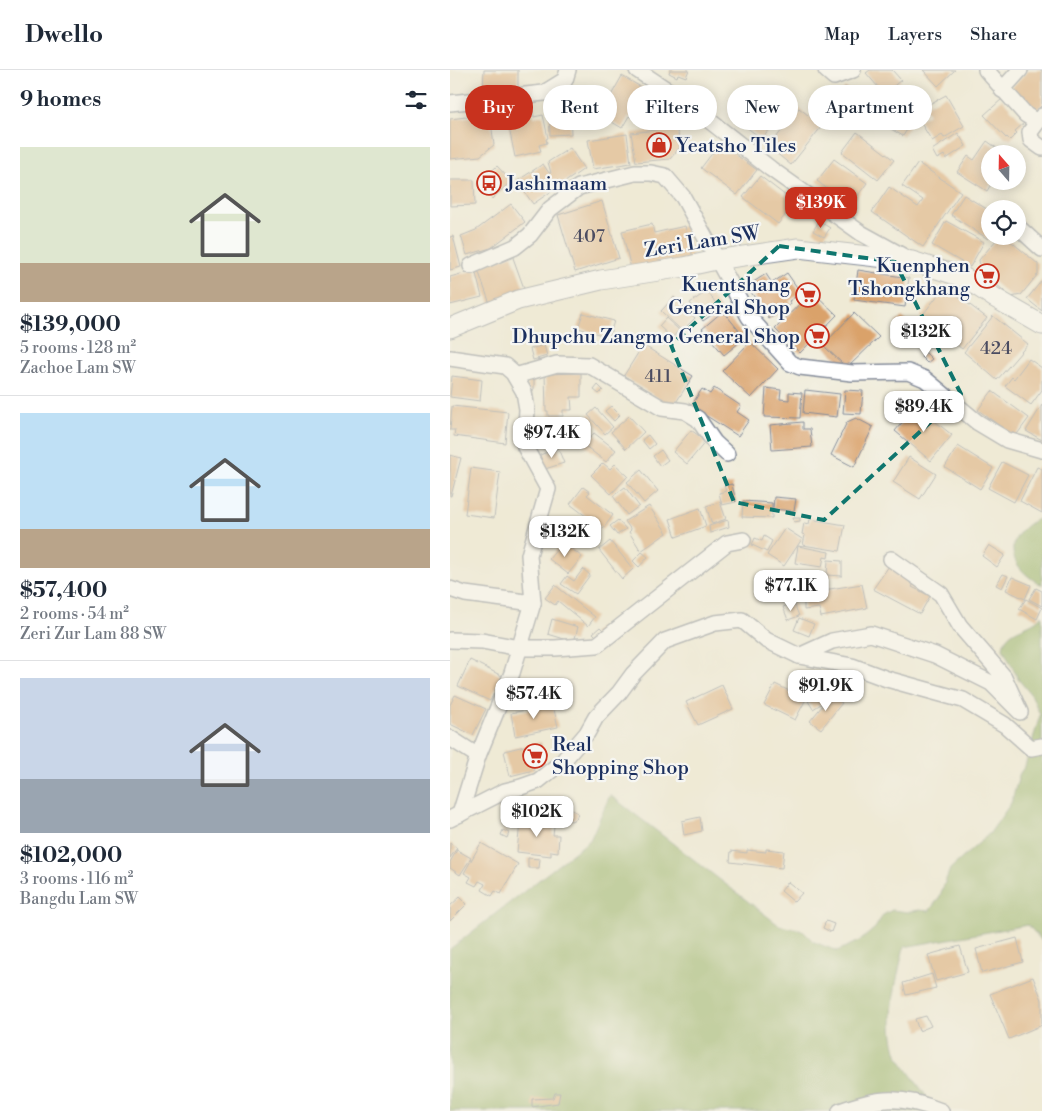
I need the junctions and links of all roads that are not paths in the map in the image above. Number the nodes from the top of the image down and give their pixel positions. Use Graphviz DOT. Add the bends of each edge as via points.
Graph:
graph roads {
  1 [pos="568,70"];
  2 [pos="637,70"];
  3 [pos="826,70"];
  4 [pos="853,70"];
  5 [pos="986,70"];
  6 [pos="1020,70"];
  7 [pos="1002,90"];
  8 [pos="450,103"];
  9 [pos="1039,119"];
  10 [pos="1042,148"];
  11 [pos="1026,234"];
  12 [pos="1042,249"];
  13 [pos="716,260"];
  14 [pos="912,262"];
  15 [pos="470,266"];
  16 [pos="1042,325"];
  17 [pos="450,328"];
  18 [pos="450,358"];
  19 [pos="515,376"];
  20 [pos="1042,450"];
  21 [pos="727,454"];
  22 [pos="743,540"];
  23 [pos="891,559"];
  24 [pos="450,589"];
  25 [pos="533,604"];
  26 [pos="450,640"];
  27 [pos="519,648"];
  28 [pos="799,656"];
  29 [pos="450,738"];
  30 [pos="1042,746"];
  31 [pos="478,756"];
  32 [pos="455,816"];
  33 [pos="840,1111"];
  34 [pos="941,1111"];
  1 -- 8 [label="street" via="565,80 544,93"];
  2 -- 14 [label="street" via="687,103 771,170 861,233"];
  3 -- 4 [label="street" via="834,78"];
  5 -- 7 [label="street"];
  6 -- 7 [label="street"];
  7 -- 9 [label="street" via="1026,115"];
  9 -- 10 [label="street" via="1030,132 1031,140"];
  11 -- 12 [label="street"];
  13 -- 14 [label="street, Zeri Lam SW" via="798,248"];
  13 -- 15 [label="street" via="683,197 665,176 651,172 580,187 550,209 530,235 515,247"];
  13 -- 17 [label="street, Zeri Lam SW" via="601,280 518,300"];
  13 -- 20 [label="street" via="749,316 790,363 834,372 908,372 925,379 977,422 1007,440"];
  14 -- 16 [label="street, Zeri Lam SW" via="964,278"];
  18 -- 19 [label="street" via="505,366"];
  19 -- 21 [label="street" via="557,364 589,365 662,408 685,410 698,419"];
  19 -- 25 [label="street" via="524,392 527,409 524,447 548,489 529,555"];
  22 -- 27 [label="street" via="727,542 597,644"];
  23 -- 28 [label="street" via="941,594 960,626 1004,677 1020,712 991,683 935,655 871,634 832,641"];
  24 -- 25 [label="street"];
  25 -- 27 [label="street"];
  26 -- 27 [label="street" via="482,641"];
  27 -- 31 [label="street"];
  28 -- 30 [label="street" via="852,666 963,700 1005,725 1031,748"];
  28 -- 32 [label="street" via="766,640 742,620 715,623 665,641 596,717 563,761 538,781 505,791"];
  29 -- 31 [label="street"];
  31 -- 32 [label="street"];
  33 -- 34 [label="street" via="896,1099"];
}
